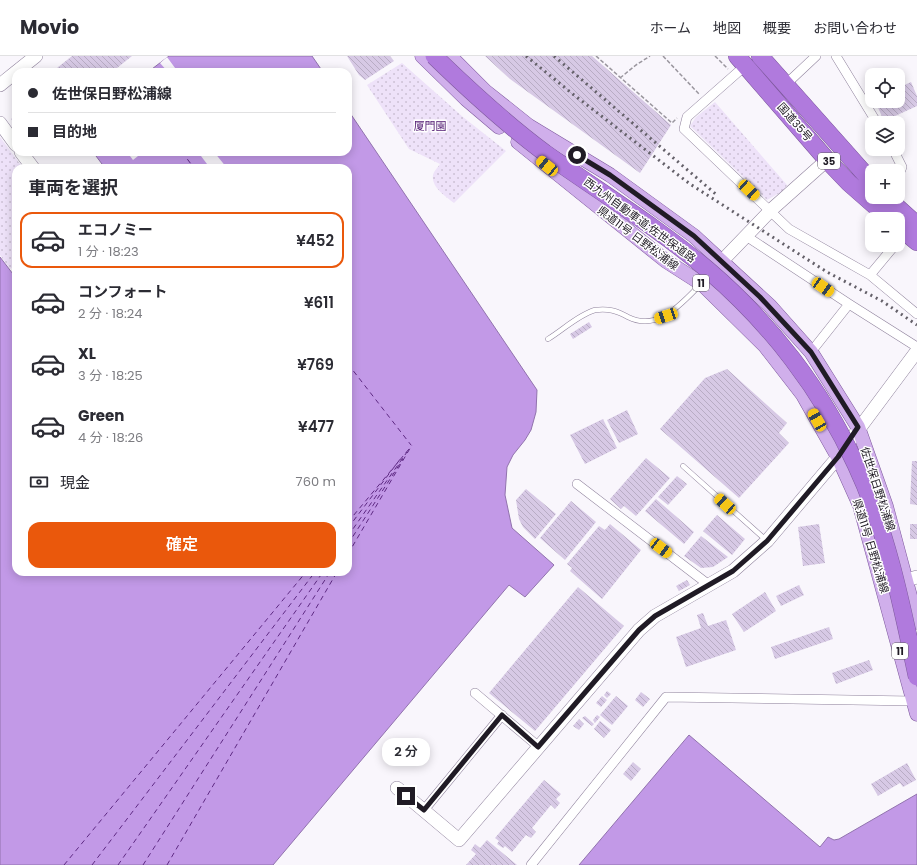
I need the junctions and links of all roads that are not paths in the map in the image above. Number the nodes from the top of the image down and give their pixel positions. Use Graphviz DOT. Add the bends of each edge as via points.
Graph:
graph roads {
  1 [pos="36,56"];
  2 [pos="422,56"];
  3 [pos="434,56"];
  4 [pos="450,56"];
  5 [pos="816,56"];
  6 [pos="836,56"];
  7 [pos="743,62"];
  8 [pos="21,68"];
  9 [pos="12,76"];
  10 [pos="785,84"];
  11 [pos="0,86"];
  12 [pos="774,97"];
  13 [pos="873,116"];
  14 [pos="0,123"];
  15 [pos="12,140"];
  16 [pos="827,160"];
  17 [pos="865,174"];
  18 [pos="771,210"];
  19 [pos="882,212"];
  20 [pos="746,236"];
  21 [pos="890,252"];
  22 [pos="722,261"];
  23 [pos="870,275"];
  24 [pos="702,284"];
  25 [pos="848,304"];
  26 [pos="917,314"];
  27 [pos="548,339"];
  28 [pos="917,347"];
  29 [pos="917,351"];
  30 [pos="811,352"];
  31 [pos="858,427"];
  32 [pos="838,457"];
  33 [pos="683,466"];
  34 [pos="577,484"];
  35 [pos="767,541"];
  36 [pos="911,579"];
  37 [pos="709,585"];
  38 [pos="884,586"];
  39 [pos="917,622"];
  40 [pos="917,677"];
  41 [pos="475,693"];
  42 [pos="912,701"];
  43 [pos="917,714"];
  44 [pos="502,715"];
  45 [pos="538,747"];
  46 [pos="397,788"];
  47 [pos="424,810"];
  48 [pos="531,865"];
  1 -- 8 [label="street"];
  2 -- 24 [label="main road, 県道11号 日野松浦線 / 11" via="466,99 582,195 666,261"];
  3 -- 40 [label="highway, 西九州自動車道;佐世保道路, bridge" via="468,89 544,151 653,228 708,271 753,313 778,341 832,418 856,465 887,551"];
  4 -- 22 [label="main road, 佐世保日野松浦線" via="485,91 529,126 610,175 694,236"];
  5 -- 10 [label="street"];
  6 -- 13 [label="street"];
  7 -- 10 [label="highway, 国道35号 / 35"];
  7 -- 12 [label="highway, 国道35号 / 35"];
  7 -- 18 [label="street" via="687,117 684,129"];
  9 -- 11 [label="street"];
  10 -- 12 [label="street"];
  10 -- 17 [label="highway, 国道35号 / 35"];
  12 -- 16 [label="highway, 国道35号 / 35"];
  14 -- 15 [label="street"];
  16 -- 18 [label="street"];
  16 -- 19 [label="highway, 国道35号 / 35"];
  18 -- 20 [label="street"];
  18 -- 23 [label="street" via="790,229"];
  20 -- 22 [label="street"];
  20 -- 25 [label="street"];
  21 -- 23 [label="street"];
  22 -- 30 [label="main road, 佐世保日野松浦線" via="770,306"];
  23 -- 26 [label="street"];
  24 -- 27 [label="lane" via="666,316 654,320 638,320 619,311 596,310 583,315"];
  24 -- 32 [label="main road, 県道11号 日野松浦線 / 11" via="765,346 803,395"];
  25 -- 28 [label="street"];
  25 -- 30 [label="street"];
  29 -- 31 [label="street"];
  30 -- 31 [label="main road, 佐世保日野松浦線"];
  31 -- 32 [label="street"];
  31 -- 36 [label="main road, 佐世保日野松浦線"];
  32 -- 35 [label="street"];
  32 -- 38 [label="main road, 県道11号 日野松浦線 / 11" via="860,506"];
  33 -- 35 [label="lane"];
  34 -- 37 [label="street"];
  35 -- 37 [label="street" via="733,571"];
  36 -- 38 [label="street"];
  36 -- 39 [label="main road, 県道11号 日野松浦線"];
  37 -- 45 [label="street" via="655,616 639,630"];
  38 -- 42 [label="main road, 県道11号 日野松浦線 / 11"];
  41 -- 44 [label="street"];
  42 -- 43 [label="main road, 県道11号 日野松浦線 / 11"];
  42 -- 48 [label="street" via="666,696"];
  44 -- 45 [label="street"];
  44 -- 47 [label="street"];
  45 -- 47 [label="street" via="459,840"];
  46 -- 47 [label="street"];
}
